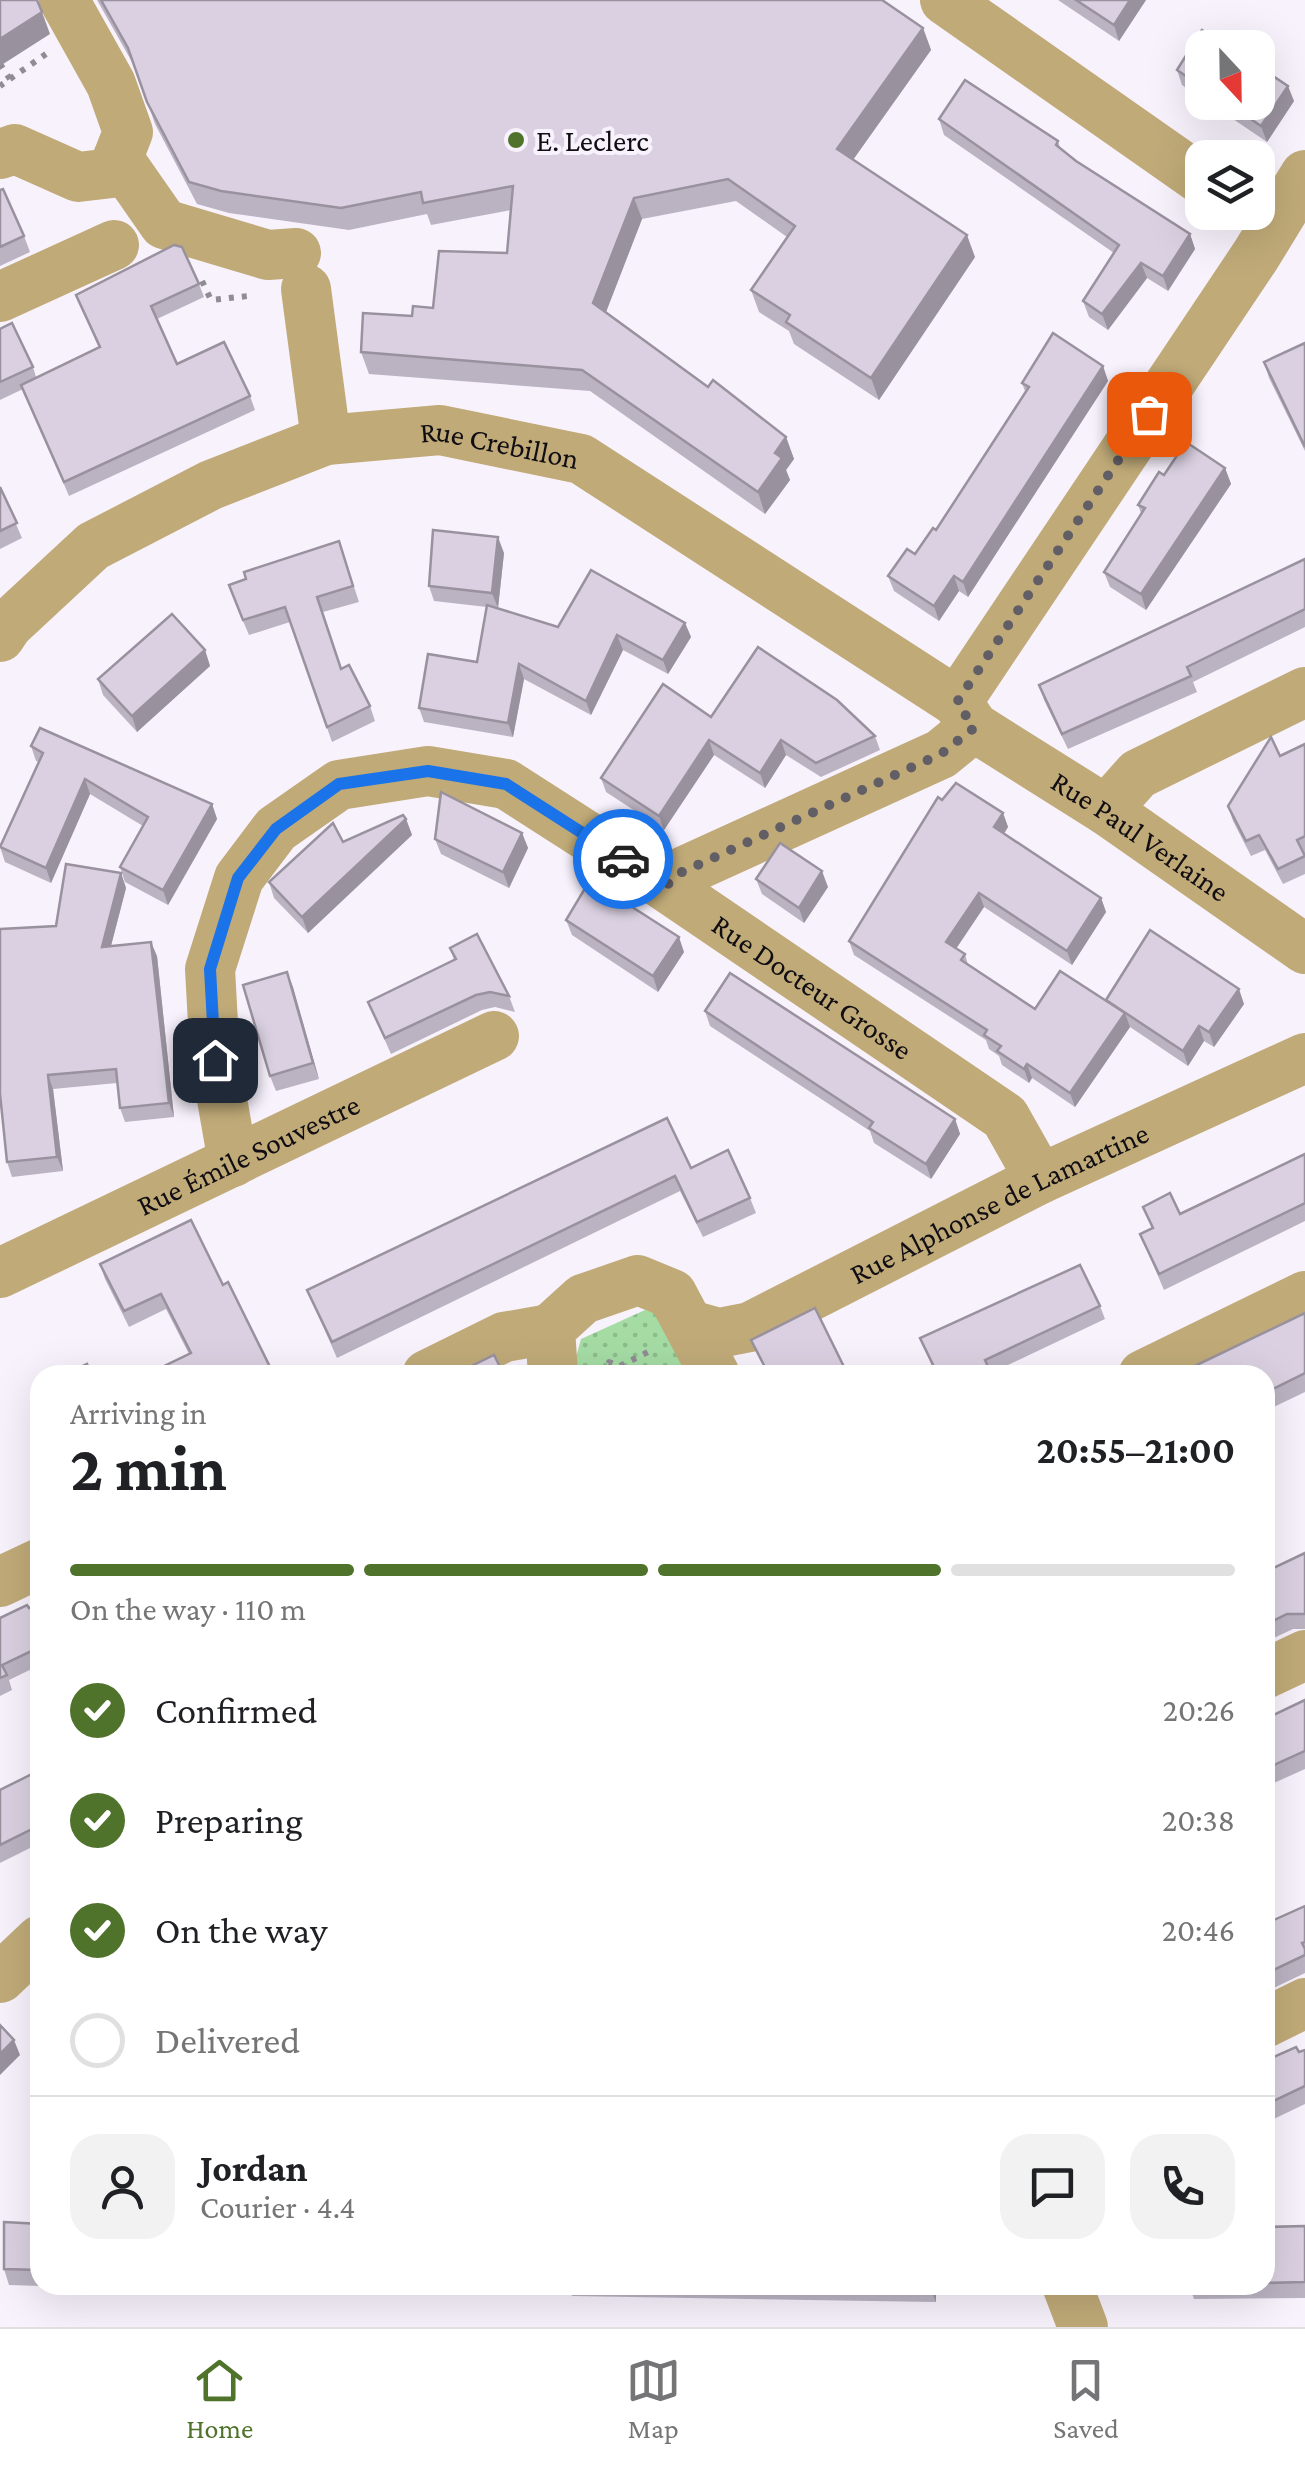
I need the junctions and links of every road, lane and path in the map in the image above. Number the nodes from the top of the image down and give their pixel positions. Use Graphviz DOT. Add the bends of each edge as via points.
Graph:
graph roads {
  1 [pos="64,0"];
  2 [pos="954,3"];
  3 [pos="0,64"];
  4 [pos="0,86"];
  5 [pos="0,154"];
  6 [pos="118,158"];
  7 [pos="1185,168"];
  8 [pos="1305,175"];
  9 [pos="1278,224"];
  10 [pos="114,245"];
  11 [pos="0,298"];
  12 [pos="326,440"];
  13 [pos="0,637"];
  14 [pos="1305,692"];
  15 [pos="965,715"];
  16 [pos="1106,810"];
  17 [pos="666,886"];
  18 [pos="1305,948"];
  19 [pos="494,1036"];
  20 [pos="1305,1058"];
  21 [pos="233,1162"];
  22 [pos="1040,1179"];
  23 [pos="0,1274"];
  24 [pos="1305,1296"];
  25 [pos="690,1325"];
  26 [pos="552,1352"];
  27 [pos="448,1365"];
  28 [pos="622,1365"];
  29 [pos="710,1365"];
  30 [pos="1164,1365"];
  31 [pos="1305,1655"];
  32 [pos="1275,1669"];
  33 [pos="30,1950"];
  34 [pos="0,1978"];
  35 [pos="1305,2003"];
  36 [pos="1275,2018"];
  37 [pos="1071,2295"];
  38 [pos="1083,2327"];
  1 -- 6 [label="street" via="111,84 128,132"];
  2 -- 7 [label="street"];
  3 -- 4 [label="path" via="10,79"];
  5 -- 6 [label="street" via="14,150 78,176 112,173"];
  6 -- 12 [label="street" via="164,224 301,271"];
  8 -- 9 [label="street"];
  9 -- 15 [label="street"];
  10 -- 11 [label="street"];
  12 -- 13 [label="street, Rue Crebillon" via="211,485 93,546"];
  12 -- 15 [label="street, Rue Crebillon" via="440,430 581,460"];
  14 -- 16 [label="street" via="1138,774"];
  15 -- 16 [label="street, Rue Paul Verlaine"];
  15 -- 17 [label="street" via="941,754 680,873"];
  16 -- 18 [label="street, Rue Paul Verlaine"];
  17 -- 21 [label="street, Rue Docteur Grosse" via="506,784 428,771 339,784 276,829 238,878 210,969 215,1060"];
  17 -- 22 [label="street, Rue Docteur Grosse" via="1005,1117"];
  19 -- 21 [label="street, Rue Émile Souvestre"];
  20 -- 22 [label="street, Rue Alphonse de Lamartine"];
  21 -- 23 [label="street, Rue Émile Souvestre"];
  22 -- 25 [label="street, Rue Alphonse de Lamartine" via="750,1327 720,1333"];
  24 -- 30 [label="street"];
  25 -- 26 [label="street" via="672,1294 638,1280 583,1299"];
  25 -- 28 [label="path"];
  25 -- 29 [label="street"];
  26 -- 27 [label="street" via="504,1338"];
  31 -- 32 [label="street"];
  33 -- 34 [label="street"];
  35 -- 36 [label="street"];
  37 -- 38 [label="street"];
}
